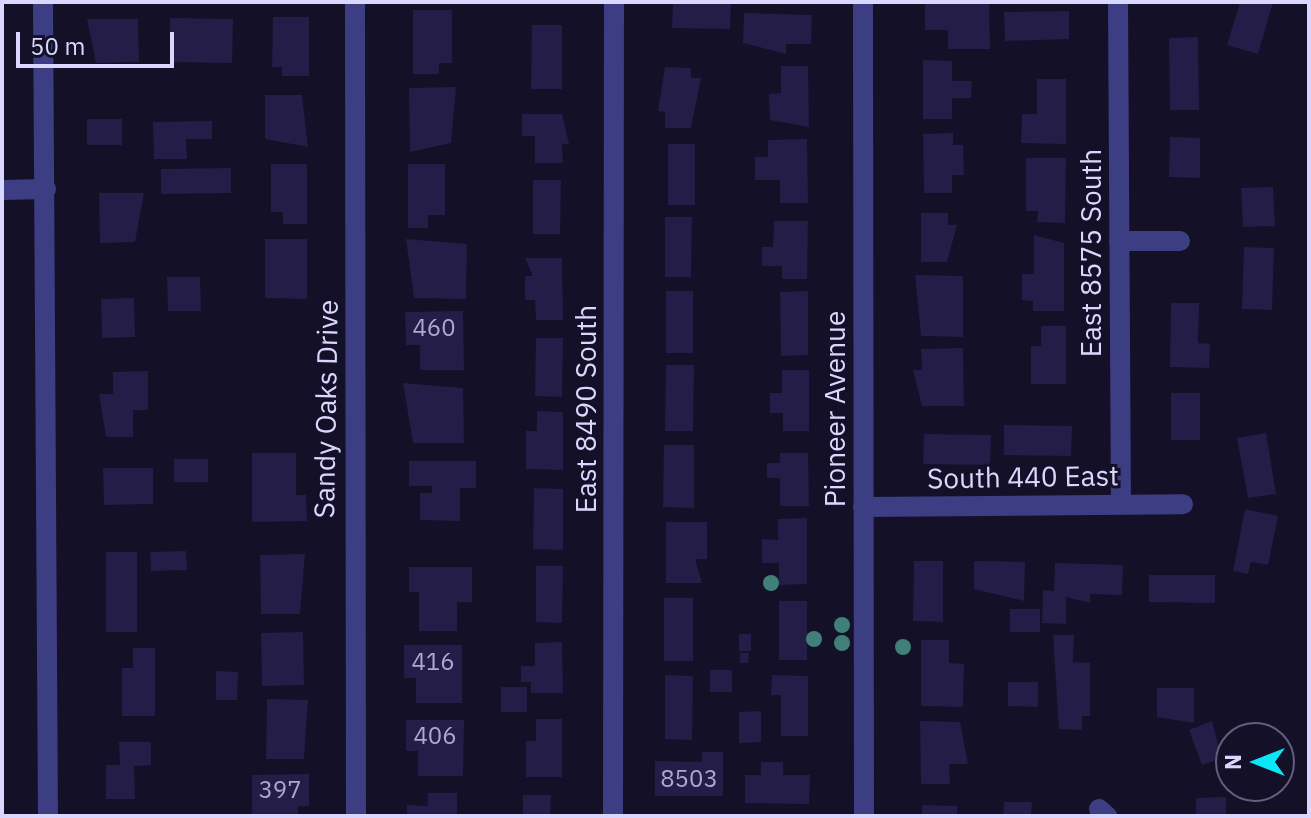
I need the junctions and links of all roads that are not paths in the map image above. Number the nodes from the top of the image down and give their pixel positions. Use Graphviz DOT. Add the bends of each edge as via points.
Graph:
graph roads {
  1 [pos="43,2"];
  2 [pos="355,2"];
  3 [pos="614,2"];
  4 [pos="863,2"];
  5 [pos="1118,2"];
  6 [pos="46,189"];
  7 [pos="2,190"];
  8 [pos="1119,241"];
  9 [pos="1180,241"];
  10 [pos="1121,503"];
  11 [pos="1183,504"];
  12 [pos="863,507"];
  13 [pos="48,816"];
  14 [pos="356,816"];
  15 [pos="613,816"];
  16 [pos="864,816"];
  1 -- 6 [label="street"];
  2 -- 14 [label="street, Sandy Oaks Drive"];
  3 -- 15 [label="street, East 8490 South"];
  4 -- 12 [label="street, Pioneer Avenue"];
  5 -- 8 [label="street, East 8575 South"];
  6 -- 7 [label="street"];
  6 -- 13 [label="street"];
  8 -- 9 [label="street"];
  8 -- 10 [label="street, East 8575 South"];
  10 -- 11 [label="street, South 440 East"];
  10 -- 12 [label="street, South 440 East"];
  12 -- 16 [label="street, Pioneer Avenue"];
}
